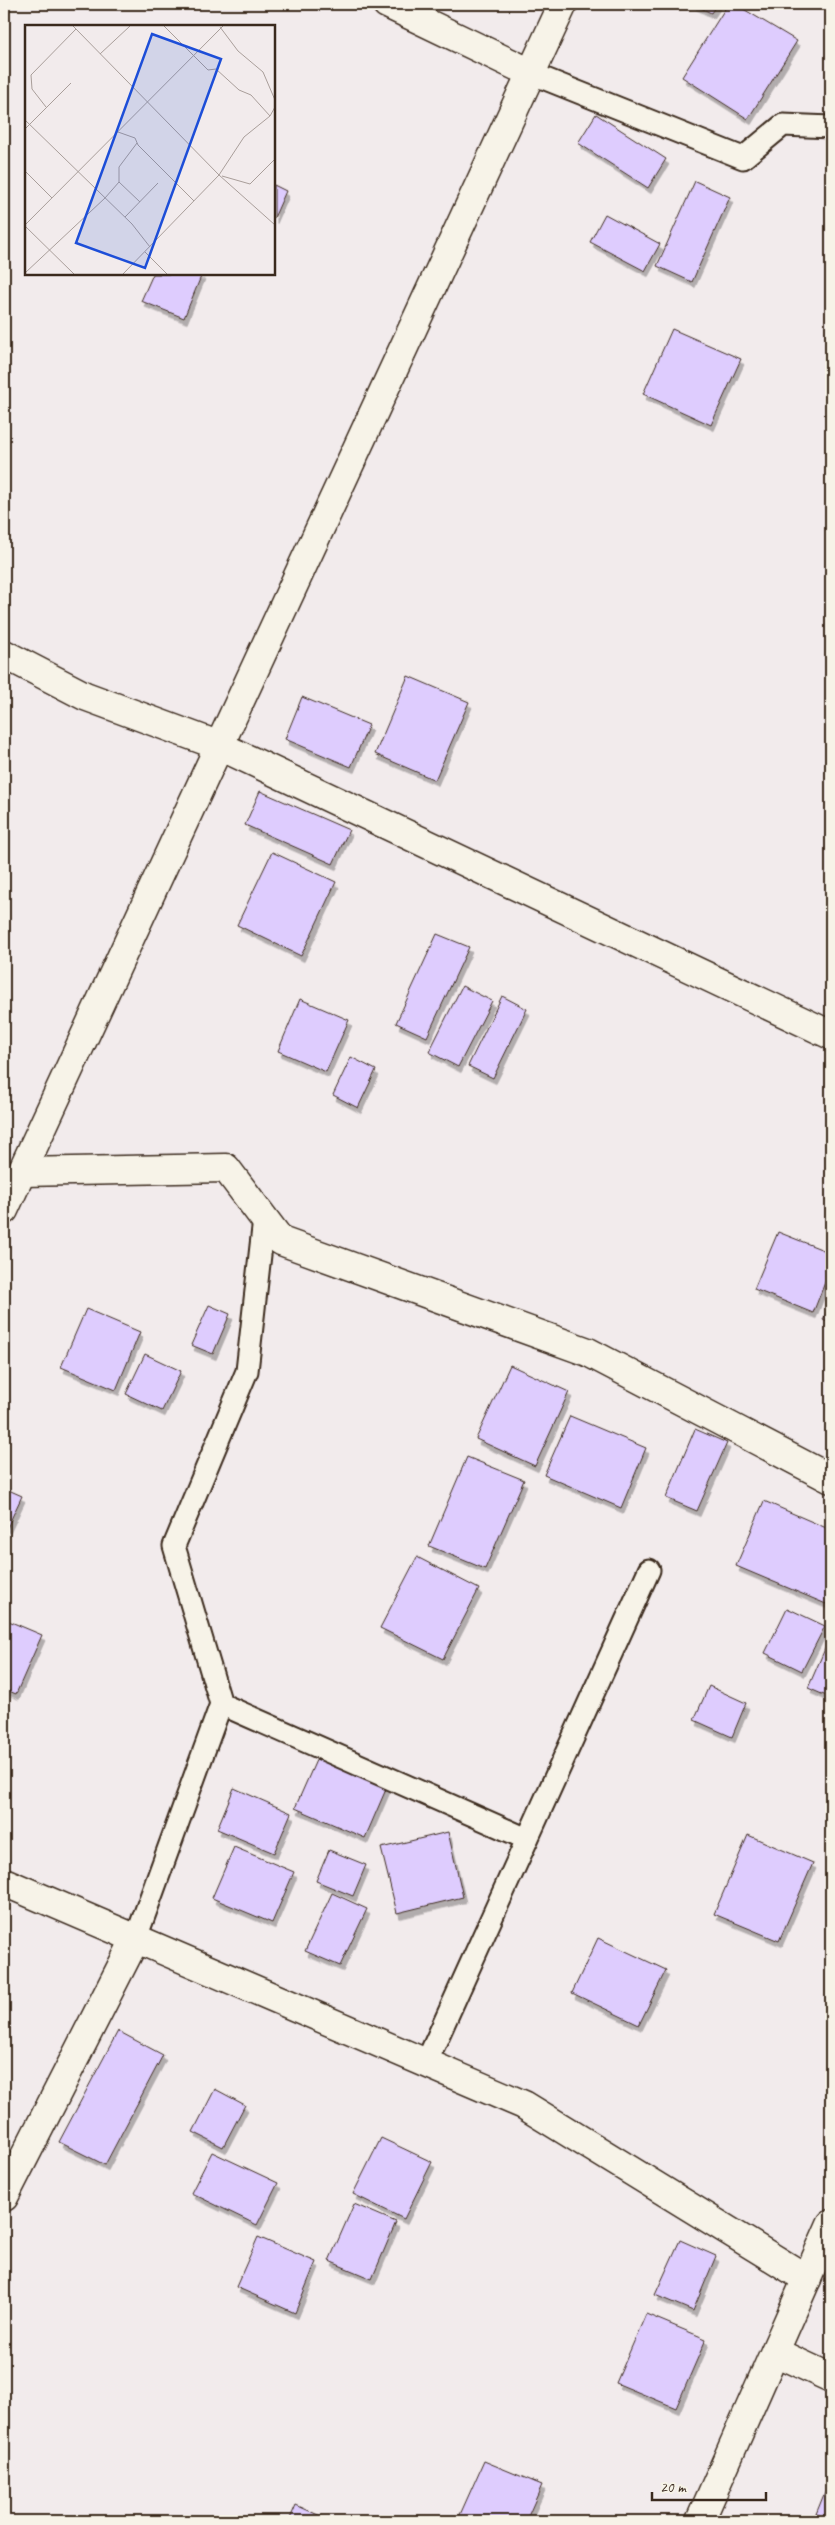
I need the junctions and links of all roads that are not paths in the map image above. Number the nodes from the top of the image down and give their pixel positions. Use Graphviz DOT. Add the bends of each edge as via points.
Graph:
graph roads {
  1 [pos="387,4"];
  2 [pos="564,4"];
  3 [pos="533,74"];
  4 [pos="831,127"];
  5 [pos="4,654"];
  6 [pos="220,746"];
  7 [pos="831,1035"];
  8 [pos="22,1172"];
  9 [pos="4,1210"];
  10 [pos="264,1219"];
  11 [pos="831,1479"];
  12 [pos="649,1570"];
  13 [pos="221,1704"];
  14 [pos="527,1839"];
  15 [pos="4,1882"];
  16 [pos="136,1938"];
  17 [pos="426,2063"];
  18 [pos="4,2197"];
  19 [pos="831,2224"];
  20 [pos="807,2279"];
  21 [pos="775,2352"];
  22 [pos="831,2378"];
  23 [pos="700,2521"];
  1 -- 3 [label="street"];
  2 -- 3 [label="street"];
  3 -- 4 [label="lane" via="743,158 782,125"];
  3 -- 6 [label="street"];
  5 -- 6 [label="street" via="85,696"];
  6 -- 7 [label="street"];
  6 -- 8 [label="street"];
  8 -- 9 [label="street"];
  8 -- 10 [label="street" via="226,1168"];
  10 -- 11 [label="street" via="281,1242 588,1352"];
  10 -- 13 [label="lane" via="247,1371 174,1546"];
  12 -- 14 [label="lane"];
  13 -- 14 [label="lane"];
  13 -- 16 [label="lane"];
  14 -- 17 [label="lane"];
  15 -- 16 [label="street"];
  16 -- 17 [label="street"];
  16 -- 18 [label="street"];
  17 -- 20 [label="street" via="524,2105"];
  19 -- 20 [label="street"];
  20 -- 21 [label="street"];
  21 -- 22 [label="street"];
  21 -- 23 [label="street"];
}
